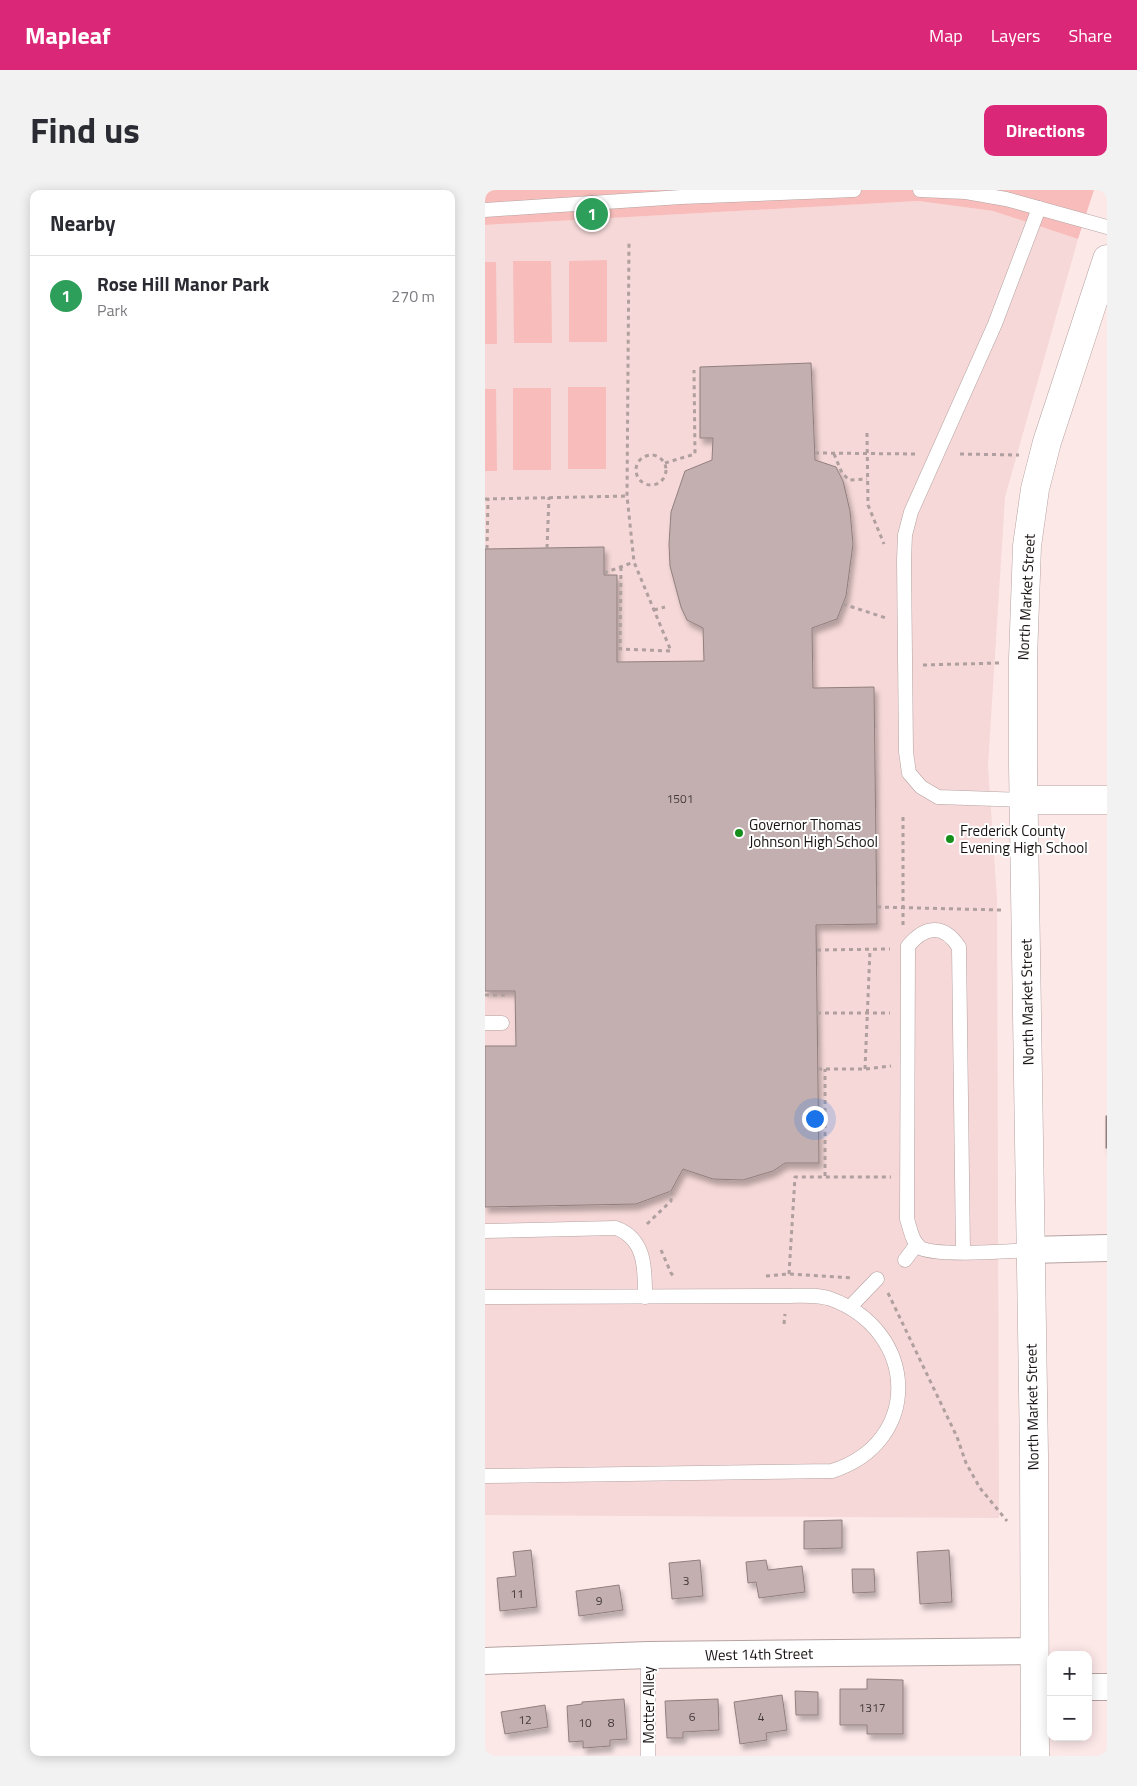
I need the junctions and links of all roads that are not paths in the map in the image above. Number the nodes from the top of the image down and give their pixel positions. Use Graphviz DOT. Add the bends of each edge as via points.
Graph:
graph roads {
  1 [pos="854,190"];
  2 [pos="920,190"];
  3 [pos="1039,208"];
  4 [pos="485,210"];
  5 [pos="1107,227"];
  6 [pos="1107,259"];
  7 [pos="1024,800"];
  8 [pos="1107,800"];
  9 [pos="485,1023"];
  10 [pos="502,1023"];
  11 [pos="485,1231"];
  12 [pos="917,1244"];
  13 [pos="1107,1248"];
  14 [pos="1031,1250"];
  15 [pos="963,1252"];
  16 [pos="905,1260"];
  17 [pos="877,1279"];
  18 [pos="485,1297"];
  19 [pos="645,1297"];
  20 [pos="850,1307"];
  21 [pos="485,1476"];
  22 [pos="1033,1651"];
  23 [pos="647,1655"];
  24 [pos="485,1662"];
  25 [pos="1042,1687"];
  26 [pos="1092,1687"];
  27 [pos="1107,1687"];
  28 [pos="648,1756"];
  29 [pos="1035,1756"];
  1 -- 4 [label="lane"];
  2 -- 3 [label="lane" via="966,192"];
  3 -- 5 [label="lane"];
  3 -- 7 [label="lane" via="995,324 911,512 905,535 904,560 909,774 921,787 938,797"];
  6 -- 7 [label="main road, North Market Street" via="1035,489 1027,546 1023,659"];
  7 -- 8 [label="main road"];
  7 -- 14 [label="main road, North Market Street"];
  9 -- 10 [label="lane"];
  11 -- 19 [label="lane" via="616,1228 627,1232 642,1255"];
  12 -- 15 [label="lane" via="931,1252"];
  12 -- 15 [label="lane" via="907,1219 908,946 929,930 942,930 952,936 959,947"];
  12 -- 16 [label="lane"];
  13 -- 14 [label="street"];
  14 -- 15 [label="lane"];
  14 -- 22 [label="main road, North Market Street"];
  17 -- 20 [label="lane"];
  18 -- 19 [label="lane"];
  19 -- 20 [label="lane" via="815,1296"];
  20 -- 21 [label="lane" via="882,1336 898,1374 894,1415 885,1435 870,1452 851,1465 832,1471"];
  22 -- 23 [label="street, West 14th Street"];
  22 -- 25 [label="main road, North Market Street"];
  23 -- 24 [label="street, West 14th Street"];
  23 -- 28 [label="lane, Motter Alley"];
  25 -- 29 [label="main road, North Market Street"];
  26 -- 27 [label="street"];
}
